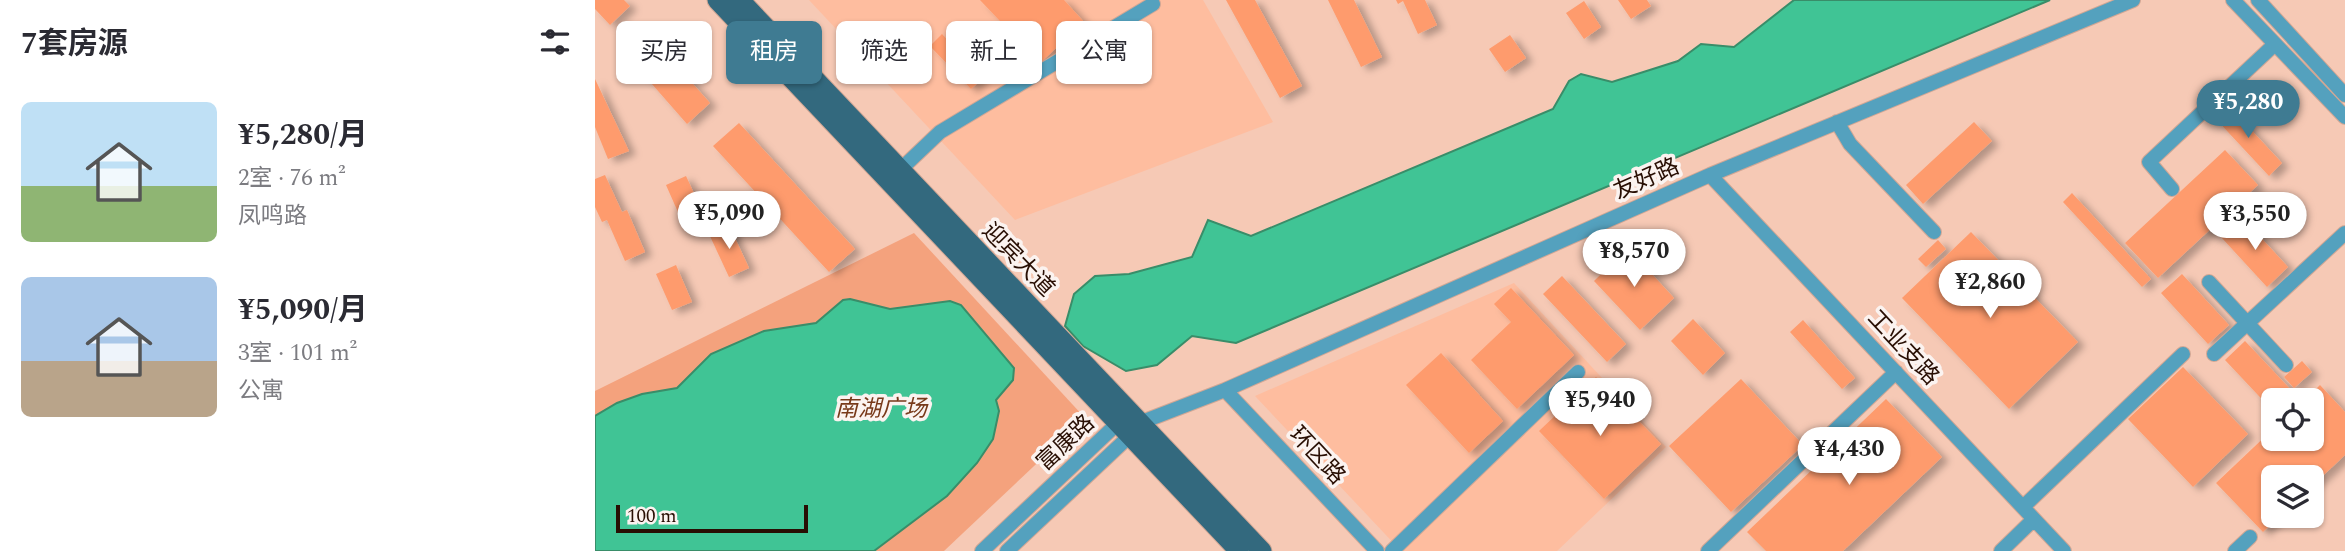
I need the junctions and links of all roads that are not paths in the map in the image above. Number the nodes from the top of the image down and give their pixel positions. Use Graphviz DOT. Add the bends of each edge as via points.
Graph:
graph roads {
  1 [pos="717,0"];
  2 [pos="740,0"];
  3 [pos="2133,0"];
  4 [pos="2233,0"];
  5 [pos="2258,0"];
  6 [pos="1153,4"];
  7 [pos="2275,44"];
  8 [pos="2345,73"];
  9 [pos="2334,83"];
  10 [pos="2345,95"];
  11 [pos="2345,117"];
  12 [pos="1837,122"];
  13 [pos="900,170"];
  14 [pos="1710,175"];
  15 [pos="2172,189"];
  16 [pos="1934,232"];
  17 [pos="2345,233"];
  18 [pos="2209,282"];
  19 [pos="2247,323"];
  20 [pos="2183,354"];
  21 [pos="2214,354"];
  22 [pos="2286,365"];
  23 [pos="1578,372"];
  24 [pos="1896,372"];
  25 [pos="1225,390"];
  26 [pos="1130,428"];
  27 [pos="2023,507"];
  28 [pos="2034,519"];
  29 [pos="2250,537"];
  30 [pos="982,551"];
  31 [pos="1007,551"];
  32 [pos="1239,551"];
  33 [pos="1262,551"];
  34 [pos="1377,551"];
  35 [pos="1392,551"];
  36 [pos="1708,551"];
  37 [pos="2001,551"];
  38 [pos="2064,551"];
  39 [pos="2235,551"];
  1 -- 26 [label="main road, 迎宾大道"];
  2 -- 13 [label="main road, 迎宾大道"];
  3 -- 12 [label="street, 友好路"];
  4 -- 7 [label="street"];
  5 -- 9 [label="street"];
  6 -- 13 [label="street" via="940,132"];
  7 -- 11 [label="street"];
  7 -- 15 [label="street" via="2149,162"];
  8 -- 9 [label="street"];
  9 -- 10 [label="street"];
  12 -- 14 [label="street, 友好路"];
  12 -- 16 [label="street" via="1850,144"];
  13 -- 26 [label="main road, 迎宾大道"];
  14 -- 24 [label="street, 工业支路"];
  14 -- 25 [label="street, 友好路"];
  17 -- 19 [label="street"];
  18 -- 19 [label="street"];
  19 -- 21 [label="street"];
  19 -- 22 [label="street"];
  20 -- 27 [label="street"];
  23 -- 35 [label="street"];
  24 -- 27 [label="street, 工业支路"];
  24 -- 36 [label="street"];
  25 -- 26 [label="street, 友好路"];
  25 -- 34 [label="street, 环区路"];
  26 -- 30 [label="street, 富康路"];
  26 -- 31 [label="street, 富康路"];
  26 -- 32 [label="main road, 迎宾大道"];
  26 -- 33 [label="main road, 迎宾大道"];
  27 -- 28 [label="street, 工业支路"];
  28 -- 37 [label="street"];
  28 -- 38 [label="street, 工业支路"];
  29 -- 39 [label="street"];
}
